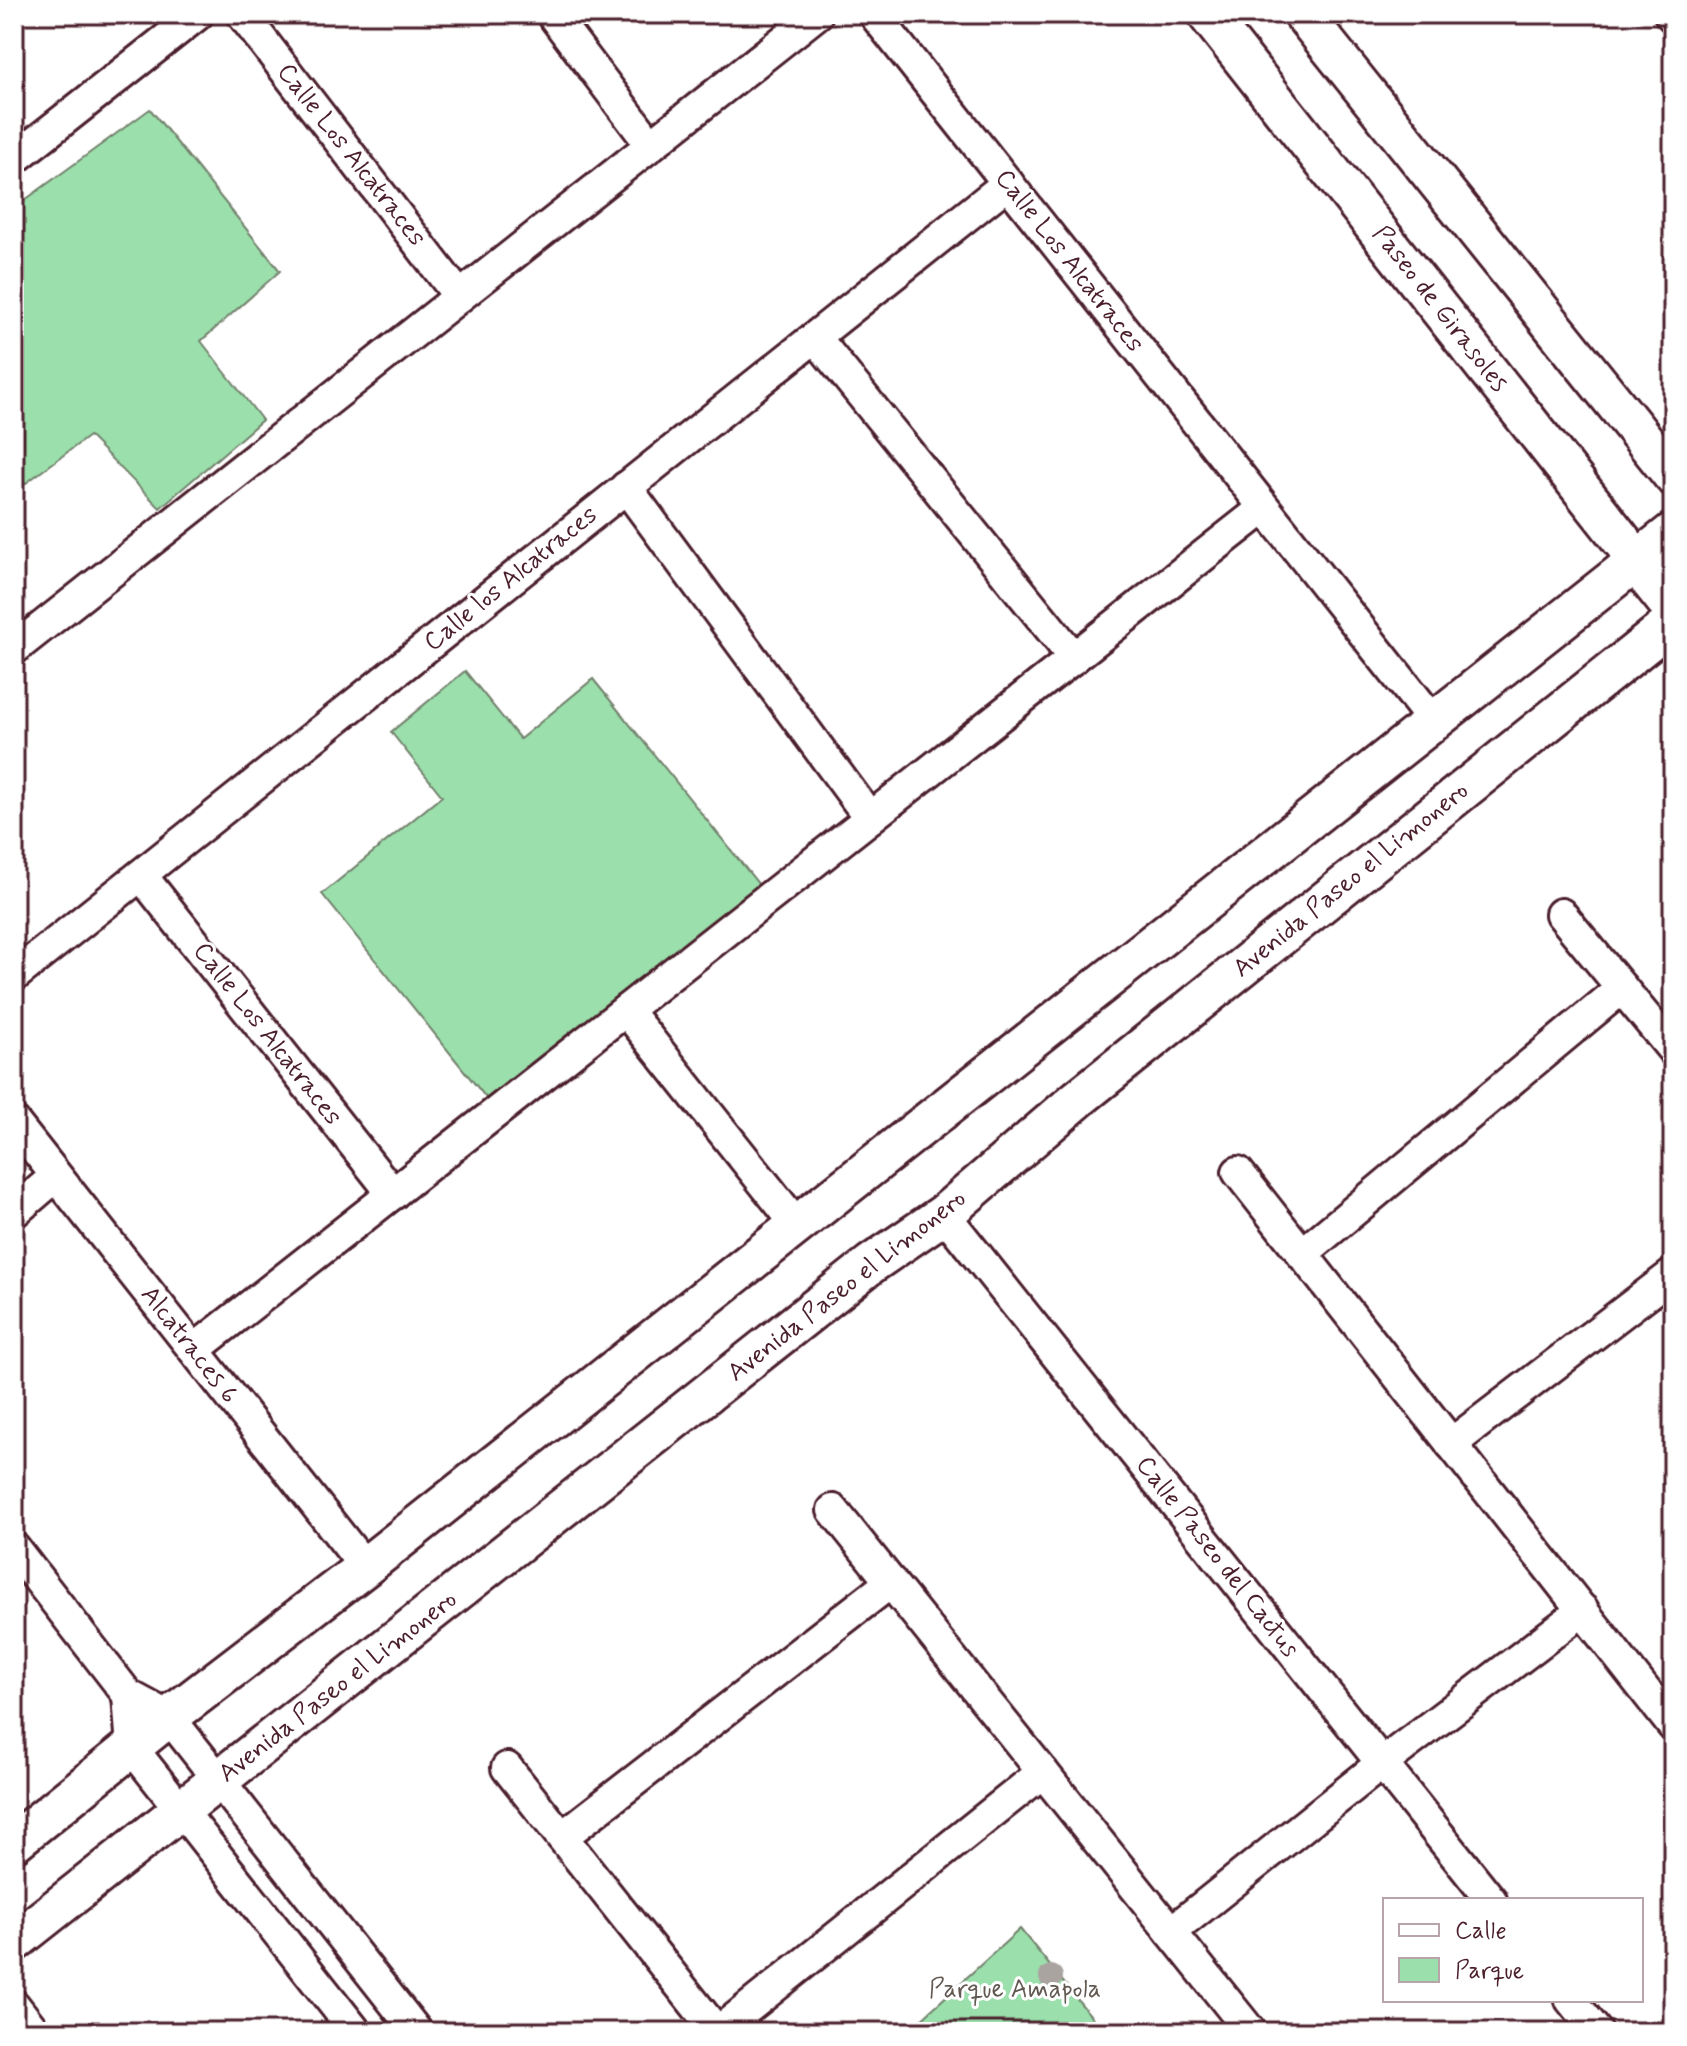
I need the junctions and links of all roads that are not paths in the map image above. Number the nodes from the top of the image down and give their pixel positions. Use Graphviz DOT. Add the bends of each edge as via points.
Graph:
graph roads {
  1 [pos="198,14"];
  2 [pos="242,14"];
  3 [pos="552,14"];
  4 [pos="817,14"];
  5 [pos="874,14"];
  6 [pos="1207,14"];
  7 [pos="1303,14"];
  8 [pos="651,145"];
  9 [pos="14,159"];
  10 [pos="1008,183"];
  11 [pos="459,296"];
  12 [pos="815,337"];
  13 [pos="1673,476"];
  14 [pos="626,487"];
  15 [pos="1264,508"];
  16 [pos="1673,532"];
  17 [pos="1638,561"];
  18 [pos="1673,605"];
  19 [pos="1673,622"];
  20 [pos="14,649"];
  21 [pos="1074,658"];
  22 [pos="1434,722"];
  23 [pos="870,818"];
  24 [pos="141,875"];
  25 [pos="1561,914"];
  26 [pos="14,976"];
  27 [pos="1622,988"];
  28 [pos="626,1010"];
  29 [pos="1673,1050"];
  30 [pos="14,1122"];
  31 [pos="1238,1172"];
  32 [pos="56,1176"];
  33 [pos="393,1194"];
  34 [pos="14,1212"];
  35 [pos="944,1214"];
  36 [pos="797,1225"];
  37 [pos="1302,1254"];
  38 [pos="1673,1274"];
  39 [pos="194,1350"];
  40 [pos="1451,1444"];
  41 [pos="833,1510"];
  42 [pos="14,1548"];
  43 [pos="365,1567"];
  44 [pos="891,1582"];
  45 [pos="1583,1610"];
  46 [pos="128,1695"];
  47 [pos="169,1717"];
  48 [pos="1673,1726"];
  49 [pos="132,1748"];
  50 [pos="1381,1764"];
  51 [pos="507,1768"];
  52 [pos="1043,1772"];
  53 [pos="220,1781"];
  54 [pos="181,1810"];
  55 [pos="562,1837"];
  56 [pos="14,1842"];
  57 [pos="1489,1898"];
  58 [pos="1171,1932"];
  59 [pos="14,1942"];
  60 [pos="1573,2002"];
  61 [pos="14,2005"];
  62 [pos="35,2032"];
  63 [pos="356,2032"];
  64 [pos="417,2032"];
  65 [pos="717,2032"];
  66 [pos="1251,2032"];
  67 [pos="1597,2032"];
  1 -- 9 [label="street"];
  2 -- 11 [label="street, Calle Los Alcatraces"];
  3 -- 8 [label="street"];
  4 -- 8 [label="street"];
  5 -- 10 [label="street, Calle Los Alcatraces"];
  6 -- 17 [label="street, Paseo de Girasoles"];
  7 -- 13 [label="street"];
  8 -- 11 [label="street"];
  10 -- 12 [label="street, Calle los Alcatraces"];
  10 -- 15 [label="street, Calle Los Alcatraces"];
  11 -- 20 [label="street"];
  12 -- 14 [label="street, Calle los Alcatraces"];
  12 -- 21 [label="street"];
  14 -- 23 [label="street, Calle Los Alcatraces"];
  14 -- 24 [label="street, Calle los Alcatraces"];
  15 -- 21 [label="street"];
  15 -- 22 [label="street, Calle Los Alcatraces"];
  16 -- 17 [label="street"];
  17 -- 18 [label="main road, Paseo de Girasoles"];
  17 -- 22 [label="street"];
  19 -- 35 [label="street, Avenida Paseo el Limonero" via="1079,1098"];
  21 -- 23 [label="street"];
  22 -- 36 [label="street"];
  23 -- 28 [label="street"];
  24 -- 26 [label="street, Calle los Alcatraces"];
  24 -- 33 [label="street, Calle Los Alcatraces"];
  25 -- 27 [label="street"];
  27 -- 29 [label="street"];
  27 -- 37 [label="street"];
  28 -- 33 [label="street"];
  28 -- 36 [label="street"];
  30 -- 32 [label="street, Alcatraces 6"];
  31 -- 37 [label="street"];
  32 -- 34 [label="street"];
  32 -- 39 [label="street, Alcatraces 6"];
  33 -- 39 [label="street"];
  35 -- 50 [label="street, Calle Paseo del Cactus"];
  35 -- 53 [label="street, Avenida Paseo el Limonero" via="871,1264"];
  36 -- 43 [label="street"];
  37 -- 40 [label="street"];
  38 -- 40 [label="street"];
  39 -- 43 [label="street, Alcatraces 6"];
  40 -- 45 [label="street"];
  41 -- 44 [label="street"];
  42 -- 46 [label="street"];
  43 -- 47 [label="street"];
  44 -- 52 [label="street"];
  44 -- 55 [label="street"];
  45 -- 48 [label="street"];
  45 -- 50 [label="street"];
  46 -- 47 [label="street"];
  46 -- 49 [label="street"];
  47 -- 49 [label="street"];
  47 -- 53 [label="street"];
  49 -- 54 [label="street"];
  49 -- 56 [label="street"];
  50 -- 57 [label="street, Calle Paseo del Cactus"];
  50 -- 58 [label="street"];
  51 -- 55 [label="street"];
  52 -- 58 [label="street"];
  52 -- 65 [label="street"];
  53 -- 54 [label="street, Avenida Paseo el Limonero"];
  53 -- 64 [label="street"];
  54 -- 59 [label="street, Avenida Paseo el Limonero"];
  54 -- 63 [label="street"];
  55 -- 65 [label="street"];
  58 -- 66 [label="street"];
  60 -- 67 [label="street"];
  61 -- 62 [label="street"];
}
